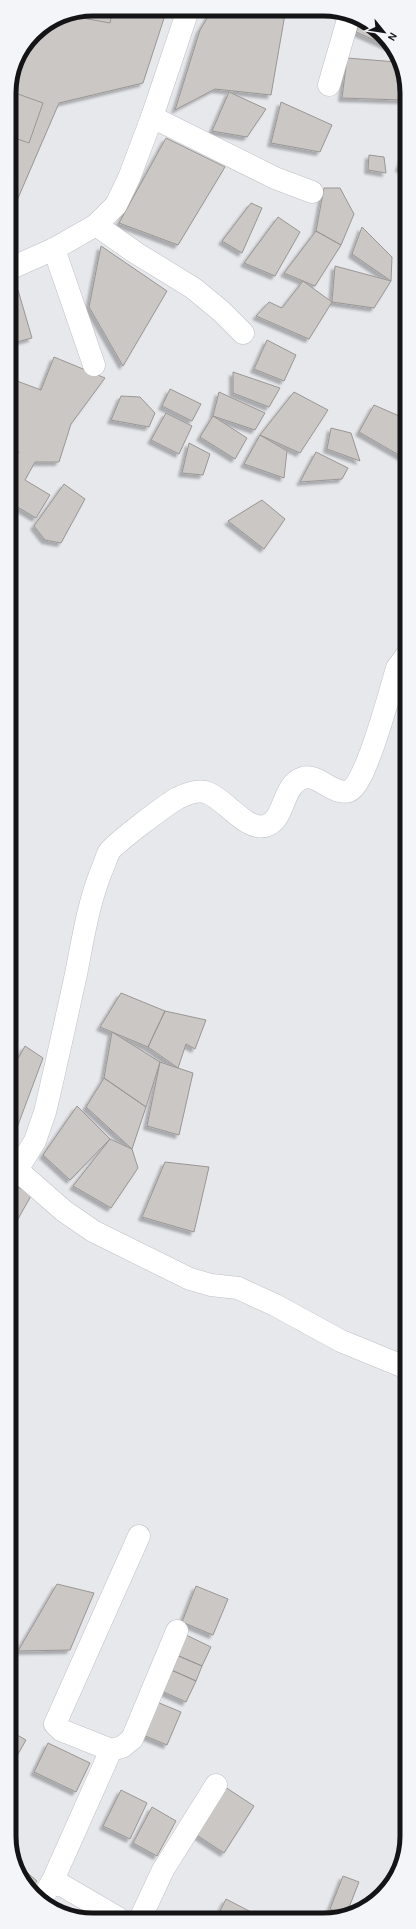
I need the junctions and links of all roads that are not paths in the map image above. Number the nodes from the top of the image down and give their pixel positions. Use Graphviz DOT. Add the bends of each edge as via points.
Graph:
graph roads {
  1 [pos="186,16"];
  2 [pos="348,20"];
  3 [pos="329,85"];
  4 [pos="152,117"];
  5 [pos="312,192"];
  6 [pos="96,225"];
  7 [pos="54,249"];
  8 [pos="16,266"];
  9 [pos="242,332"];
  10 [pos="94,365"];
  11 [pos="400,664"];
  12 [pos="16,1163"];
  13 [pos="16,1170"];
  14 [pos="400,1365"];
  15 [pos="139,1536"];
  16 [pos="177,1631"];
  17 [pos="111,1750"];
  18 [pos="216,1785"];
  19 [pos="47,1890"];
  20 [pos="105,1913"];
  21 [pos="143,1913"];
  1 -- 4 [label="street"];
  2 -- 3 [label="street"];
  4 -- 5 [label="street" via="275,178"];
  4 -- 6 [label="street" via="116,205"];
  6 -- 7 [label="street"];
  6 -- 9 [label="street" via="193,288"];
  7 -- 8 [label="street"];
  7 -- 10 [label="street"];
  11 -- 12 [label="street" via="368,760 355,788 348,792 340,791 308,777 302,778 294,783 274,820 266,826 248,822 206,792 194,792 178,798 109,852 91,898 45,1112 35,1141"];
  13 -- 14 [label="street" via="64,1211 93,1231 190,1279 211,1285 238,1288 341,1341"];
  15 -- 17 [label="street" via="55,1724 61,1730"];
  16 -- 17 [label="street" via="132,1739 122,1747"];
  17 -- 19 [label="street"];
  18 -- 21 [label="street" via="163,1870"];
  19 -- 20 [label="street"];
}
